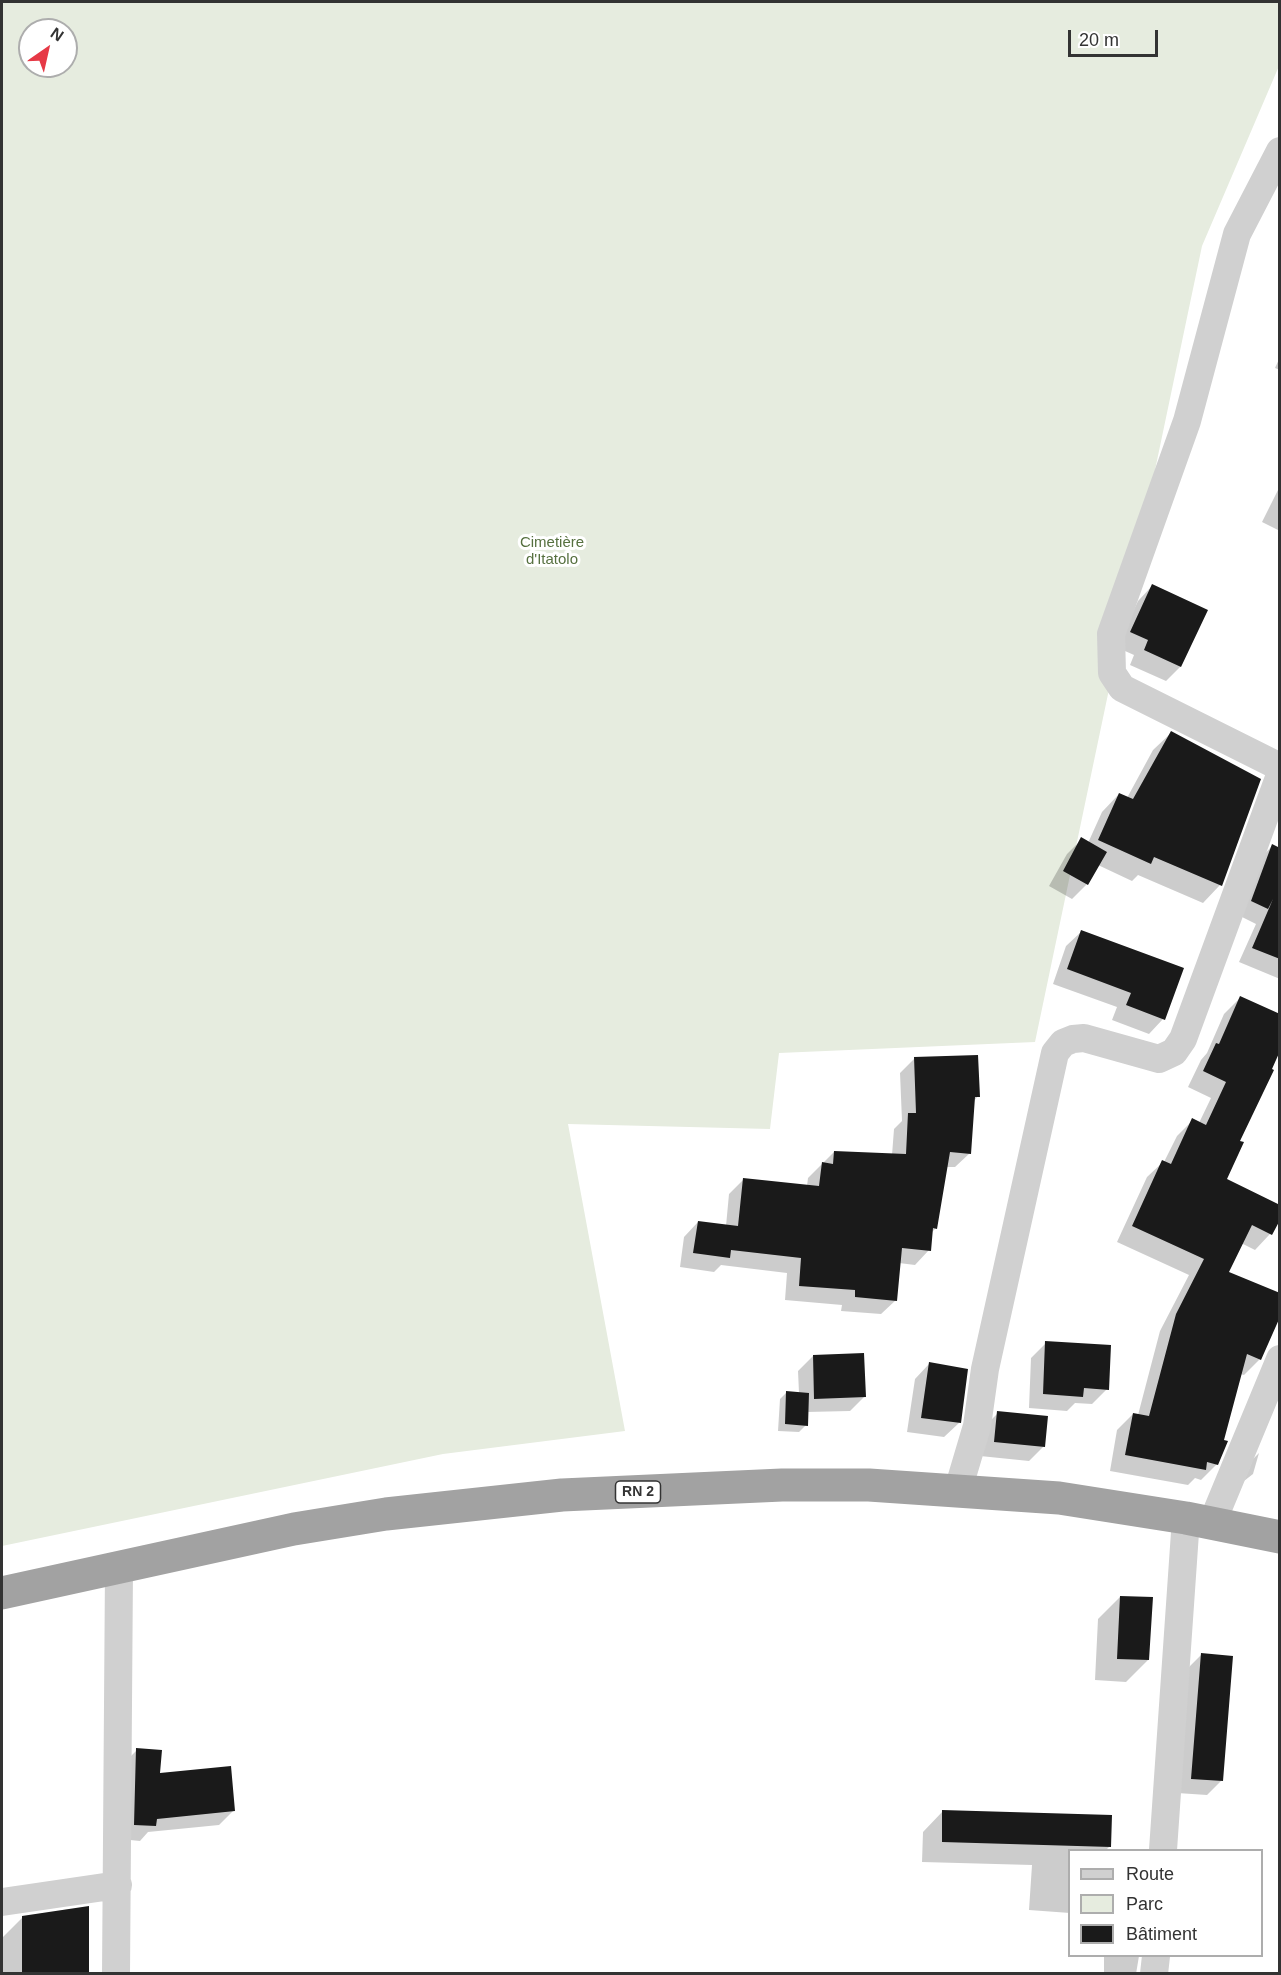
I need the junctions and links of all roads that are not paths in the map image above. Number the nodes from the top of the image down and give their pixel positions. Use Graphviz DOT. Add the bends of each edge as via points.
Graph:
graph roads {
  1 [pos="1280,152"];
  2 [pos="1280,767"];
  3 [pos="1280,775"];
  4 [pos="1280,1359"];
  5 [pos="958,1490"];
  6 [pos="1199,1520"];
  7 [pos="1280,1537"];
  8 [pos="119,1569"];
  9 [pos="2,1593"];
  10 [pos="1163,1849"];
  11 [pos="118,1885"];
  12 [pos="2,1902"];
  13 [pos="1156,1957"];
  14 [pos="116,1974"];
  15 [pos="1154,1974"];
  1 -- 2 [label="street" via="1237,234 1187,421 1111,634 1112,674 1122,688"];
  3 -- 5 [label="street" via="1184,1039 1174,1052 1159,1059 1084,1038 1062,1044 1055,1053 985,1368 977,1426"];
  4 -- 6 [label="street"];
  5 -- 6 [label="highway, RN 2" via="1059,1498"];
  5 -- 8 [label="highway, RN 2" via="782,1485 562,1495 386,1514 294,1529"];
  6 -- 7 [label="highway, RN 2"];
  6 -- 10 [label="street"];
  8 -- 9 [label="highway, RN 2"];
  8 -- 11 [label="street"];
  11 -- 12 [label="street"];
  11 -- 14 [label="street"];
  13 -- 15 [label="street"];
}
